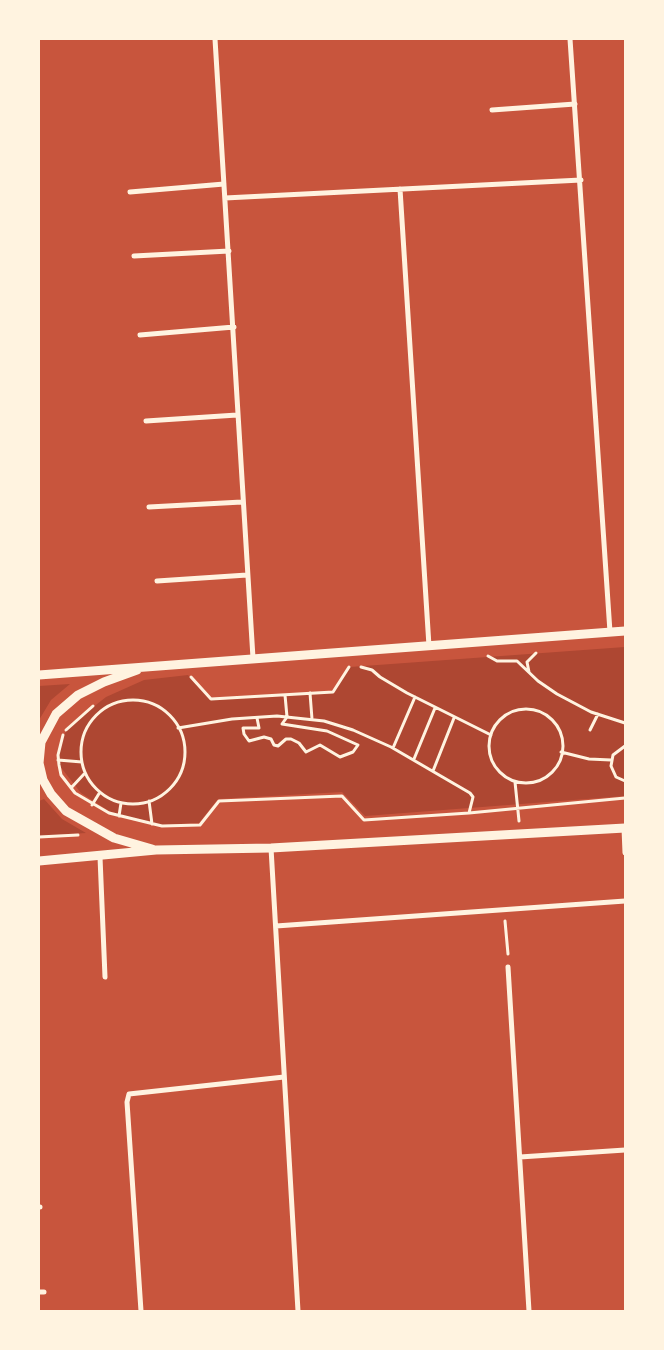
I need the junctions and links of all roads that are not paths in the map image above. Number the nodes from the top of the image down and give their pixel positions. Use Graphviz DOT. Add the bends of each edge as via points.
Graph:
graph roads {
  1 [pos="215,39"];
  2 [pos="570,39"];
  3 [pos="575,104"];
  4 [pos="492,110"];
  5 [pos="581,180"];
  6 [pos="224,184"];
  7 [pos="400,189"];
  8 [pos="130,192"];
  9 [pos="226,198"];
  10 [pos="229,251"];
  11 [pos="134,256"];
  12 [pos="234,327"];
  13 [pos="140,335"];
  14 [pos="237,415"];
  15 [pos="146,421"];
  16 [pos="242,502"];
  17 [pos="149,507"];
  18 [pos="248,575"];
  19 [pos="157,581"];
  20 [pos="625,631"];
  21 [pos="610,632"];
  22 [pos="429,646"];
  23 [pos="253,658"];
  24 [pos="149,666"];
  25 [pos="39,675"];
  26 [pos="625,828"];
  27 [pos="272,848"];
  28 [pos="158,850"];
  29 [pos="625,853"];
  30 [pos="100,857"];
  31 [pos="39,861"];
  32 [pos="625,901"];
  33 [pos="276,926"];
  34 [pos="508,967"];
  35 [pos="105,977"];
  36 [pos="284,1077"];
  37 [pos="625,1150"];
  38 [pos="520,1158"];
  39 [pos="141,1311"];
  40 [pos="298,1311"];
  41 [pos="529,1311"];
  1 -- 6 [label="street"];
  2 -- 3 [label="street"];
  3 -- 4 [label="street"];
  3 -- 5 [label="street"];
  5 -- 7 [label="street"];
  5 -- 21 [label="street"];
  6 -- 8 [label="street"];
  6 -- 9 [label="street"];
  7 -- 9 [label="street"];
  7 -- 22 [label="street"];
  9 -- 10 [label="street"];
  10 -- 11 [label="street"];
  10 -- 12 [label="street"];
  12 -- 13 [label="street"];
  12 -- 14 [label="street"];
  14 -- 15 [label="street"];
  14 -- 16 [label="street"];
  16 -- 17 [label="street"];
  16 -- 18 [label="street"];
  18 -- 19 [label="street"];
  18 -- 23 [label="street"];
  20 -- 21 [label="street"];
  21 -- 22 [label="street"];
  22 -- 23 [label="street"];
  23 -- 24 [label="street"];
  24 -- 25 [label="street"];
  24 -- 28 [label="street" via="78,695 56,714 42,742 39,763 43,780 66,811 114,838"];
  26 -- 27 [label="street"];
  26 -- 29 [label="street"];
  27 -- 28 [label="street"];
  27 -- 33 [label="street"];
  28 -- 30 [label="street"];
  30 -- 31 [label="street"];
  30 -- 35 [label="street"];
  32 -- 33 [label="street"];
  33 -- 36 [label="street"];
  34 -- 38 [label="street"];
  36 -- 39 [label="street" via="129,1094"];
  36 -- 40 [label="street"];
  37 -- 38 [label="street"];
  38 -- 41 [label="street"];
}
